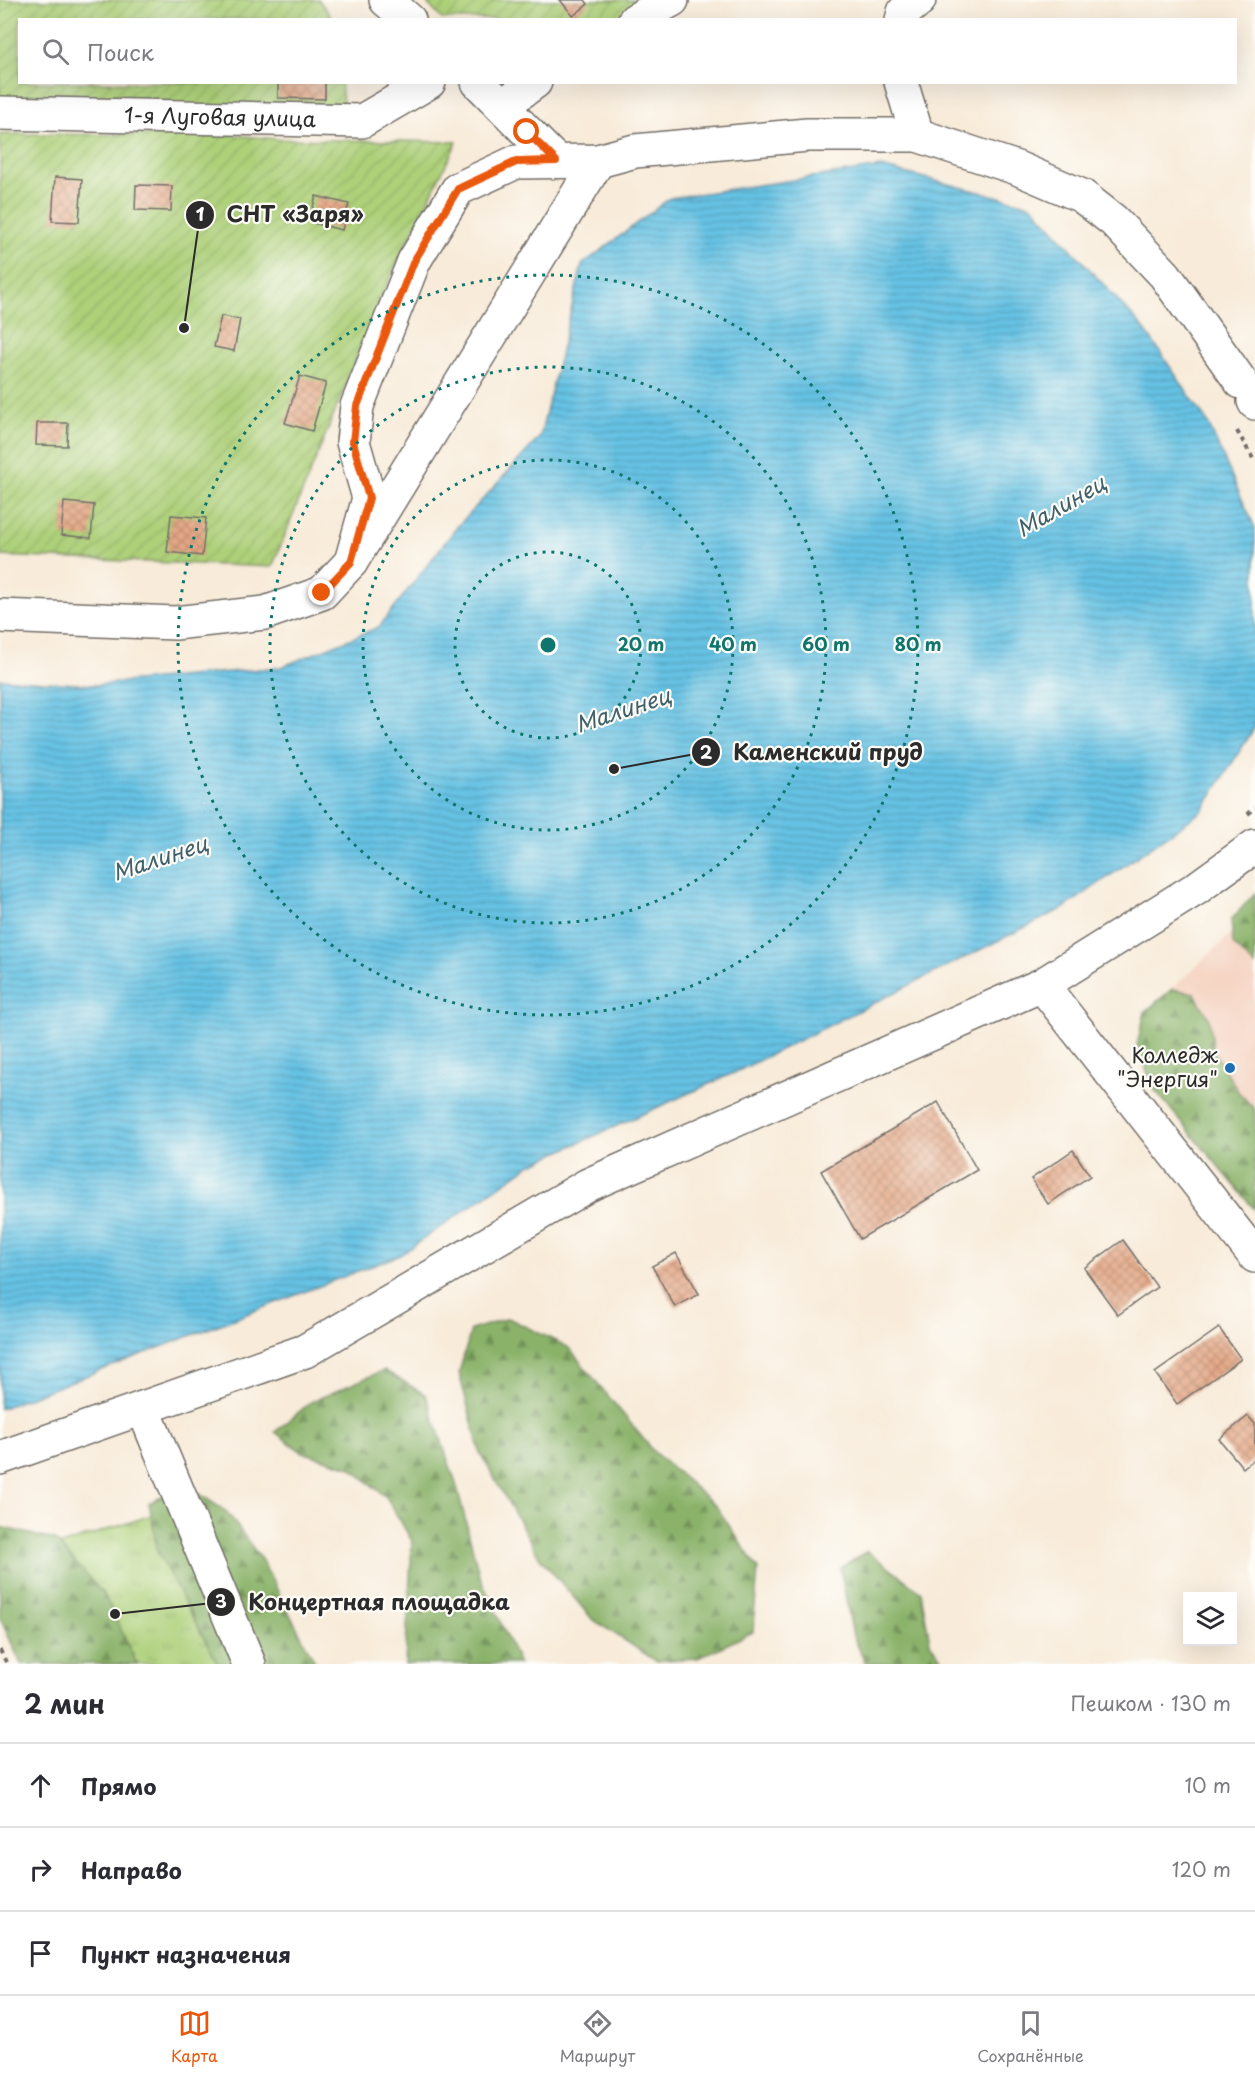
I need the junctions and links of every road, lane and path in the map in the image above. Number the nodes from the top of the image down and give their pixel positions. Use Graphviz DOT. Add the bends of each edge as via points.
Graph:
graph roads {
  1 [pos="386,0"];
  2 [pos="672,0"];
  3 [pos="919,0"];
  4 [pos="407,18"];
  5 [pos="639,18"];
  6 [pos="902,18"];
  7 [pos="426,84"];
  8 [pos="480,84"];
  9 [pos="532,84"];
  10 [pos="902,84"];
  11 [pos="502,106"];
  12 [pos="0,113"];
  13 [pos="917,135"];
  14 [pos="598,160"];
  15 [pos="556,161"];
  16 [pos="1246,403"];
  17 [pos="1255,462"];
  18 [pos="351,562"];
  19 [pos="0,616"];
  20 [pos="1255,846"];
  21 [pos="1042,985"];
  22 [pos="1255,1256"];
  23 [pos="143,1408"];
  24 [pos="0,1458"];
  25 [pos="0,1650"];
  26 [pos="7,1664"];
  27 [pos="249,1664"];
  1 -- 4 [label="street"];
  2 -- 5 [label="street"];
  3 -- 6 [label="street"];
  7 -- 12 [label="street, 1-я Луговая улица" via="362,121"];
  8 -- 11 [label="street"];
  9 -- 11 [label="street"];
  10 -- 13 [label="street"];
  11 -- 15 [label="street"];
  13 -- 14 [label="street" via="807,135 635,151"];
  13 -- 16 [label="street" via="1017,168 1082,196 1114,220 1165,275"];
  14 -- 15 [label="street"];
  14 -- 18 [label="street"];
  15 -- 18 [label="street" via="516,162 458,189 414,261 357,406 353,442 369,498"];
  16 -- 17 [label="path"];
  18 -- 19 [label="street" via="322,593 265,613 175,623"];
  20 -- 21 [label="street" via="1197,888"];
  21 -- 22 [label="street"];
  21 -- 23 [label="street" via="588,1185 305,1351"];
  23 -- 24 [label="street"];
  23 -- 27 [label="street"];
  25 -- 26 [label="path"];
}
